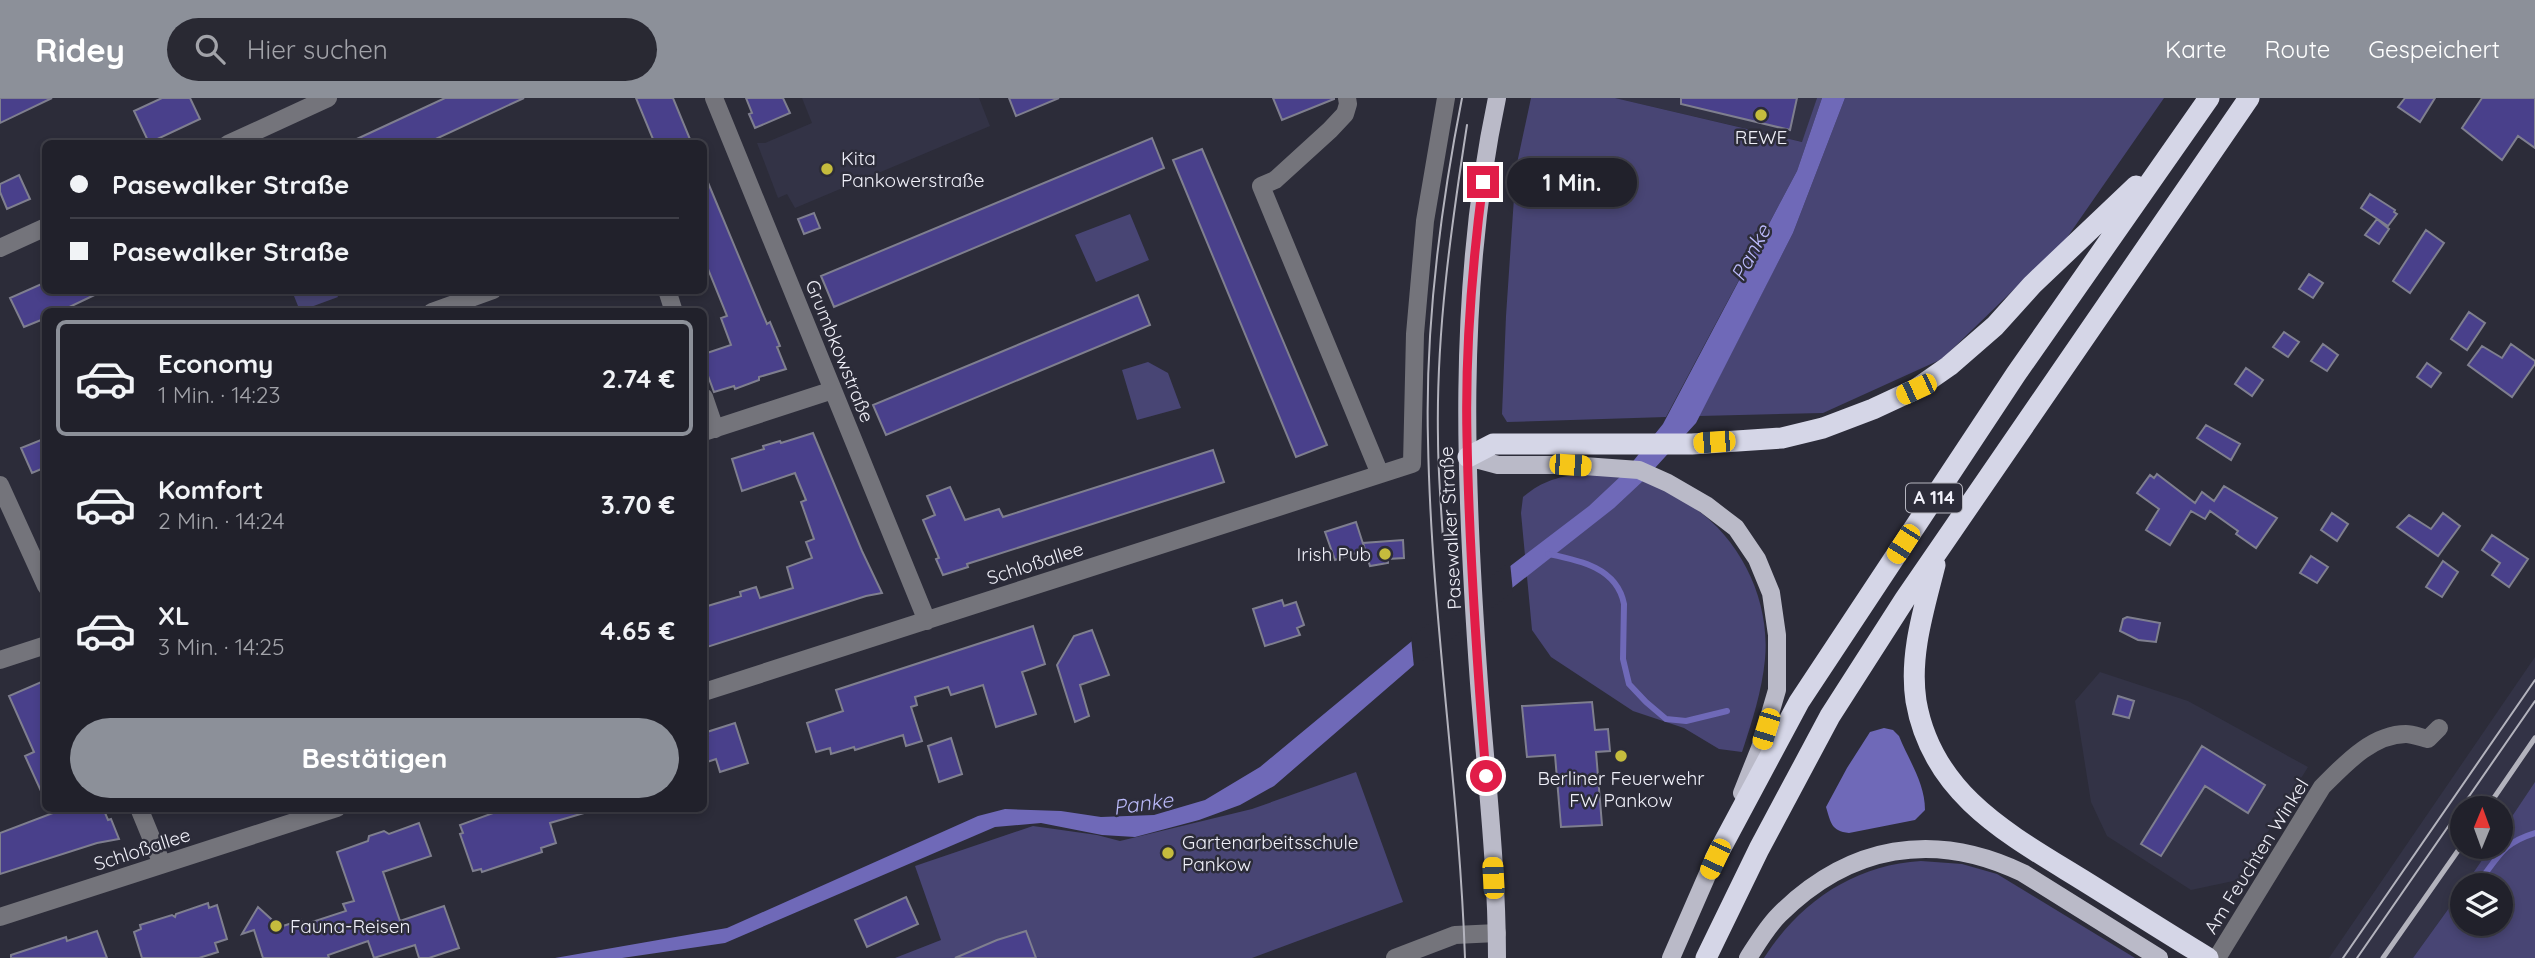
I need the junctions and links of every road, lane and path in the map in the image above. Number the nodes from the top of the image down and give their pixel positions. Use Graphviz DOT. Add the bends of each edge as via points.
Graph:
graph roads {
  1 [pos="328,98"];
  2 [pos="714,98"];
  3 [pos="1346,98"];
  4 [pos="1446,98"];
  5 [pos="1497,98"];
  6 [pos="2209,98"];
  7 [pos="2249,98"];
  8 [pos="237,140"];
  9 [pos="2173,150"];
  10 [pos="42,229"];
  11 [pos="0,248"];
  12 [pos="482,294"];
  13 [pos="443,308"];
  14 [pos="833,390"];
  15 [pos="709,431"];
  16 [pos="1468,457"];
  17 [pos="1412,464"];
  18 [pos="1380,474"];
  19 [pos="0,485"];
  20 [pos="1938,552"];
  21 [pos="42,579"];
  22 [pos="927,621"];
  23 [pos="42,646"];
  24 [pos="0,660"];
  25 [pos="707,691"];
  26 [pos="2439,728"];
  27 [pos="141,812"];
  28 [pos="324,812"];
  29 [pos="1715,859"];
  30 [pos="162,864"];
  31 [pos="0,917"];
  32 [pos="1497,933"];
  33 [pos="1395,958"];
  34 [pos="1497,958"];
  35 [pos="1671,958"];
  36 [pos="1706,958"];
  37 [pos="1748,958"];
  38 [pos="2159,958"];
  39 [pos="2208,958"];
  40 [pos="2217,958"];
  1 -- 8 [label="street"];
  2 -- 14 [label="street, Grumbkowstraße"];
  3 -- 18 [label="street" via="1345,114 1330,130 1275,180 1261,186"];
  4 -- 17 [label="street, Pasewalker Straße" via="1425,221 1415,334"];
  5 -- 16 [label="main road, Pasewalker Straße" via="1470,305"];
  6 -- 9 [label="highway, A 114"];
  7 -- 20 [label="highway, A 114"];
  9 -- 16 [label="highway" via="1995,326 1916,389 1873,410 1782,438 1692,444 1493,444"];
  9 -- 29 [label="highway, A 114" via="2015,374 1799,702"];
  10 -- 11 [label="street"];
  12 -- 13 [label="street"];
  14 -- 15 [label="street"];
  14 -- 22 [label="street, Grumbkowstraße"];
  16 -- 29 [label="main road" via="1498,465 1639,470 1706,505 1736,528 1757,558 1772,593 1777,690 1760,747"];
  16 -- 32 [label="main road, Pasewalker Straße"];
  17 -- 18 [label="street, Schloßallee"];
  18 -- 22 [label="street, Schloßallee"];
  19 -- 21 [label="street"];
  20 -- 36 [label="highway, A 114" via="1830,716"];
  20 -- 39 [label="highway" via="1917,641 1914,675 1922,726 1941,768 1992,822"];
  22 -- 25 [label="street, Schloßallee"];
  23 -- 24 [label="street"];
  26 -- 40 [label="street, Am Feuchten Winkel" via="2428,739 2406,734 2376,741 2345,763 2322,787"];
  27 -- 30 [label="street"];
  28 -- 30 [label="street, Schloßallee"];
  29 -- 35 [label="main road"];
  30 -- 31 [label="street, Schloßallee"];
  32 -- 33 [label="street" via="1455,935"];
  32 -- 34 [label="main road, Pasewalker Straße"];
  37 -- 38 [label="main road" via="1777,916 1810,888 1839,870 1882,853 1919,849 1967,852 2004,864"];
}
